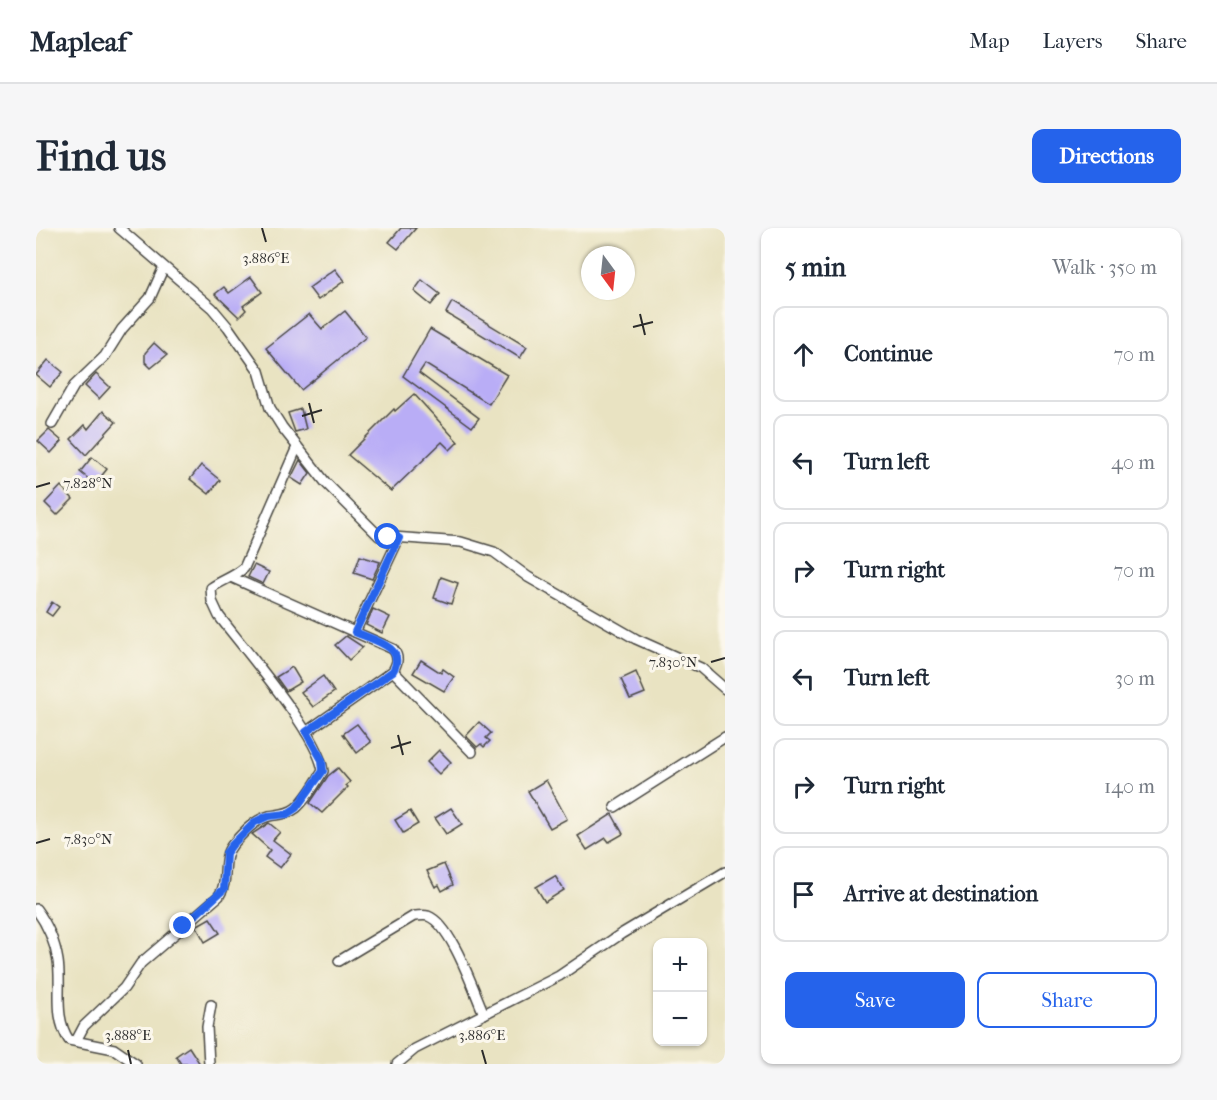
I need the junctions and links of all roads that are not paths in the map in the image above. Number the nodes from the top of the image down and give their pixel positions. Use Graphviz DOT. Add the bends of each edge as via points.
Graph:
graph roads {
  1 [pos="118,228"];
  2 [pos="163,269"];
  3 [pos="52,424"];
  4 [pos="297,447"];
  5 [pos="399,538"];
  6 [pos="233,578"];
  7 [pos="355,632"];
  8 [pos="393,671"];
  9 [pos="725,689"];
  10 [pos="306,732"];
  11 [pos="725,737"];
  12 [pos="472,752"];
  13 [pos="615,807"];
  14 [pos="725,872"];
  15 [pos="36,909"];
  16 [pos="339,961"];
  17 [pos="211,1005"];
  18 [pos="484,1014"];
  19 [pos="76,1041"];
  20 [pos="136,1064"];
  21 [pos="209,1064"];
  22 [pos="398,1064"];
  1 -- 2 [label="street"];
  2 -- 3 [label="street" via="150,298 122,329 105,356 74,386"];
  2 -- 4 [label="street" via="212,308 228,327 259,371 270,408"];
  4 -- 5 [label="street" via="326,483 379,536"];
  4 -- 6 [label="street" via="244,568"];
  5 -- 7 [label="street"];
  5 -- 9 [label="street" via="461,542 494,552 528,577 636,639 702,668"];
  6 -- 7 [label="street"];
  6 -- 10 [label="street" via="211,588 212,602"];
  7 -- 8 [label="street" via="393,649 398,663"];
  8 -- 10 [label="street"];
  8 -- 12 [label="street"];
  10 -- 19 [label="street" via="322,760 323,771 311,789 296,808 255,822 232,845 226,853 224,889 219,896 141,963 124,988 84,1026"];
  11 -- 13 [label="street"];
  14 -- 18 [label="street" via="559,976"];
  15 -- 19 [label="street" via="54,941 64,1033 69,1040"];
  16 -- 18 [label="street" via="414,916 428,916 441,925 453,944"];
  17 -- 21 [label="street" via="207,1027"];
  18 -- 22 [label="street" via="415,1049"];
  19 -- 20 [label="street" via="114,1049"];
}
